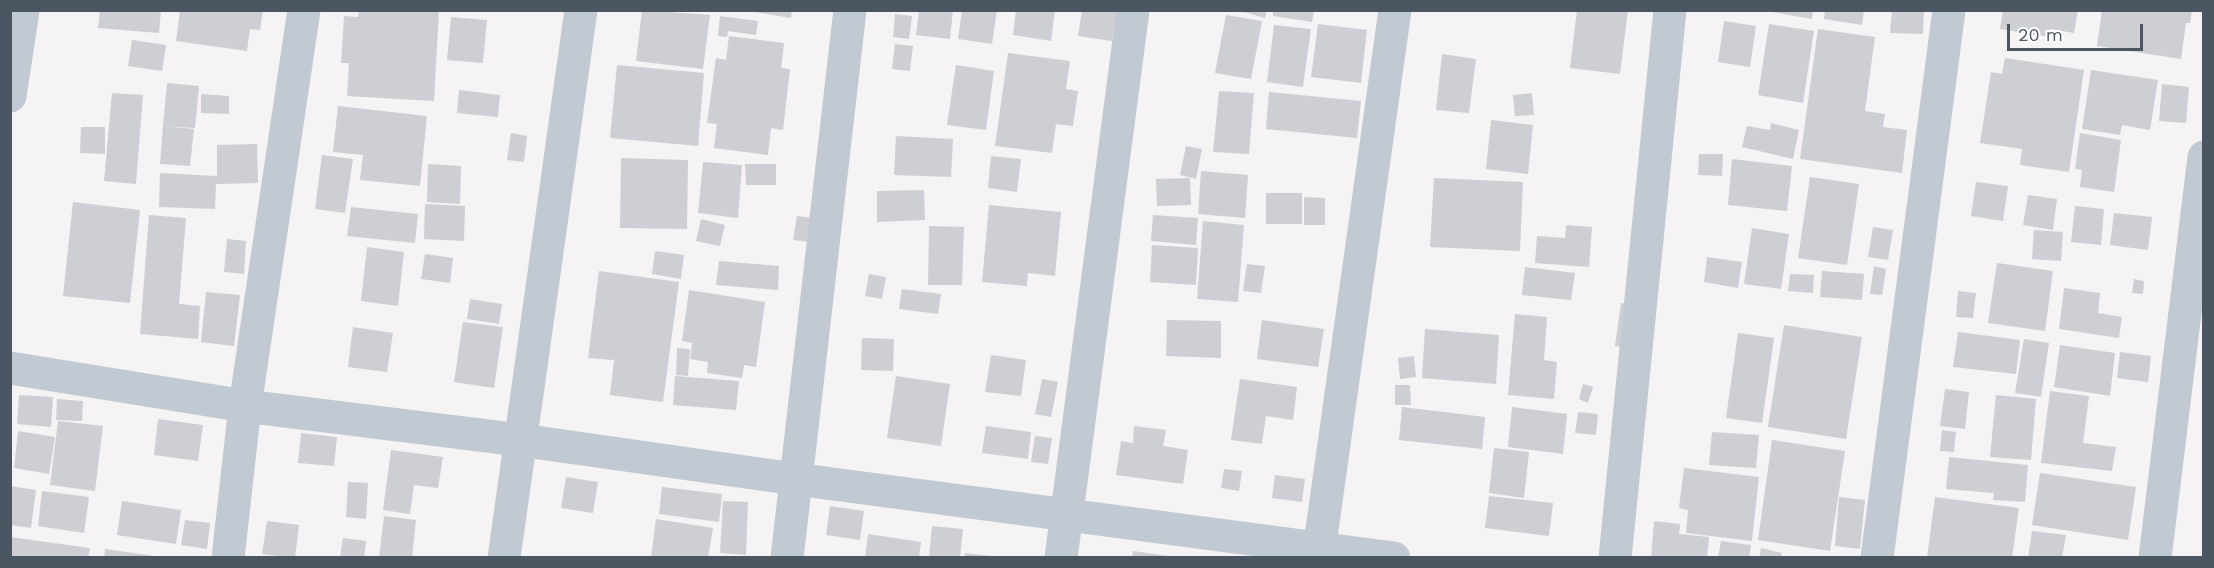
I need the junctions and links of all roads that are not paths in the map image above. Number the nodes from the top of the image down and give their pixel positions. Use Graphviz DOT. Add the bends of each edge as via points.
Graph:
graph roads {
  1 [pos="23,10"];
  2 [pos="304,10"];
  3 [pos="581,10"];
  4 [pos="850,10"];
  5 [pos="1133,10"];
  6 [pos="1395,10"];
  7 [pos="1670,10"];
  8 [pos="1949,10"];
  9 [pos="10,96"];
  10 [pos="2204,157"];
  11 [pos="10,368"];
  12 [pos="245,406"];
  13 [pos="520,440"];
  14 [pos="795,480"];
  15 [pos="1068,513"];
  16 [pos="1319,554"];
  17 [pos="228,558"];
  18 [pos="504,558"];
  19 [pos="787,558"];
  20 [pos="1061,558"];
  21 [pos="1394,558"];
  22 [pos="1615,558"];
  23 [pos="1877,558"];
  24 [pos="2155,558"];
  1 -- 9 [label="street"];
  2 -- 12 [label="street"];
  3 -- 13 [label="street"];
  4 -- 14 [label="street"];
  5 -- 15 [label="street"];
  6 -- 16 [label="street"];
  7 -- 22 [label="street"];
  8 -- 23 [label="street"];
  10 -- 24 [label="street"];
  11 -- 12 [label="street"];
  12 -- 13 [label="street"];
  12 -- 17 [label="street"];
  13 -- 14 [label="street"];
  13 -- 18 [label="street"];
  14 -- 15 [label="street"];
  14 -- 19 [label="street"];
  15 -- 16 [label="street"];
  15 -- 20 [label="street"];
  16 -- 21 [label="street"];
}
